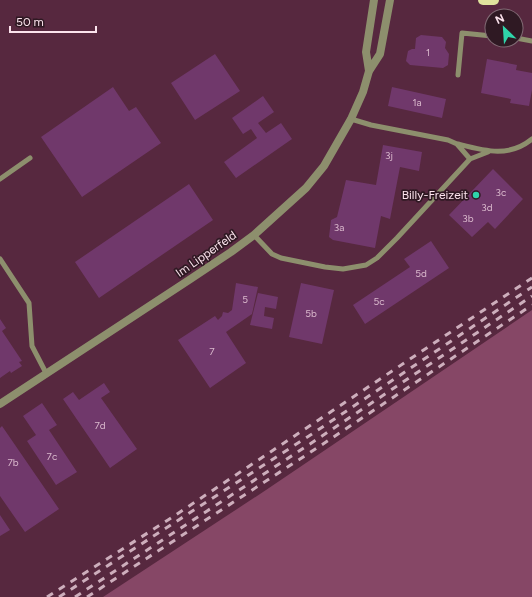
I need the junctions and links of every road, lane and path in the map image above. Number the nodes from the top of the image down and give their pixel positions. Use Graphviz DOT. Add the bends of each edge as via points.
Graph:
graph roads {
  1 [pos="374,0"];
  2 [pos="390,0"];
  3 [pos="483,0"];
  4 [pos="494,0"];
  5 [pos="484,35"];
  6 [pos="369,71"];
  7 [pos="458,75"];
  8 [pos="351,119"];
  9 [pos="532,139"];
  10 [pos="457,144"];
  11 [pos="492,151"];
  12 [pos="30,158"];
  13 [pos="470,159"];
  14 [pos="0,179"];
  15 [pos="254,235"];
  16 [pos="0,259"];
  17 [pos="46,373"];
  18 [pos="0,404"];
  1 -- 6 [label="street, Im Lipperfeld" via="366,52"];
  2 -- 6 [label="street, Im Lipperfeld" via="380,54"];
  3 -- 4 [label="main road"];
  5 -- 7 [label="lane" via="462,33"];
  6 -- 8 [label="street, Im Lipperfeld"];
  8 -- 10 [label="lane"];
  8 -- 15 [label="street, Im Lipperfeld" via="324,166 306,188"];
  9 -- 11 [label="lane" via="516,148"];
  10 -- 11 [label="lane"];
  10 -- 13 [label="lane"];
  11 -- 13 [label="lane"];
  12 -- 14 [label="lane"];
  13 -- 15 [label="lane" via="397,238 366,265 344,269 281,258 272,254"];
  15 -- 17 [label="street, Im Lipperfeld"];
  16 -- 17 [label="lane" via="29,303 32,346"];
  17 -- 18 [label="street, Im Lipperfeld"];
}
